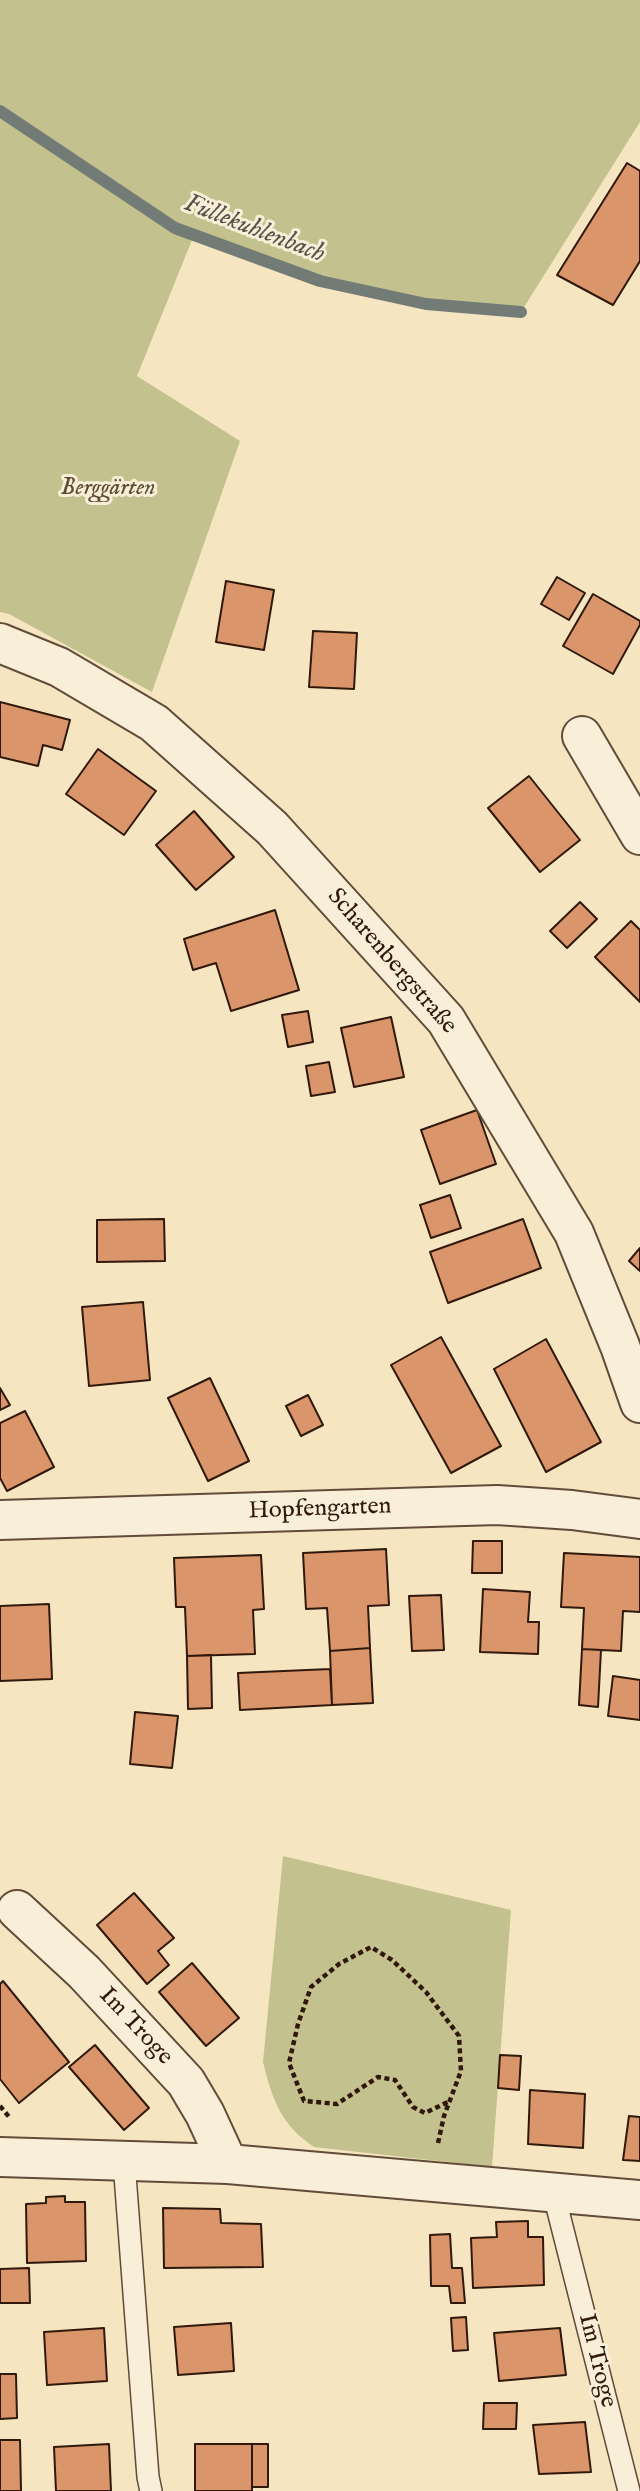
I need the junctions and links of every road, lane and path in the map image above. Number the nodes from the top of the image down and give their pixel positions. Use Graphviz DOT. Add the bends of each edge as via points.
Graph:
graph roads {
  1 [pos="0,643"];
  2 [pos="582,736"];
  3 [pos="640,835"];
  4 [pos="640,1403"];
  5 [pos="640,1519"];
  6 [pos="0,1520"];
  7 [pos="17,1910"];
  8 [pos="450,2101"];
  9 [pos="0,2157"];
  10 [pos="124,2162"];
  11 [pos="228,2164"];
  12 [pos="430,2182"];
  13 [pos="553,2191"];
  14 [pos="640,2200"];
  15 [pos="151,2491"];
  16 [pos="629,2491"];
  1 -- 4 [label="street, Scharenbergstraße" via="59,667 154,723 272,828 446,1020 574,1233"];
  2 -- 3 [label="street"];
  5 -- 6 [label="street, Hopfengarten" via="496,1505"];
  7 -- 11 [label="street, Im Troge" via="84,1972 186,2082"];
  8 -- 8 [label="path" via="461,2071 459,2036 426,1992 392,1960 371,1947 339,1964 311,1987 289,2063 304,2101 337,2104 378,2077 395,2080 413,2106 425,2113"];
  8 -- 12 [label="path"];
  9 -- 10 [label="street"];
  10 -- 11 [label="street"];
  10 -- 15 [label="lane"];
  11 -- 12 [label="street"];
  12 -- 13 [label="street"];
  13 -- 14 [label="street"];
  13 -- 16 [label="lane, Im Troge"];
}
